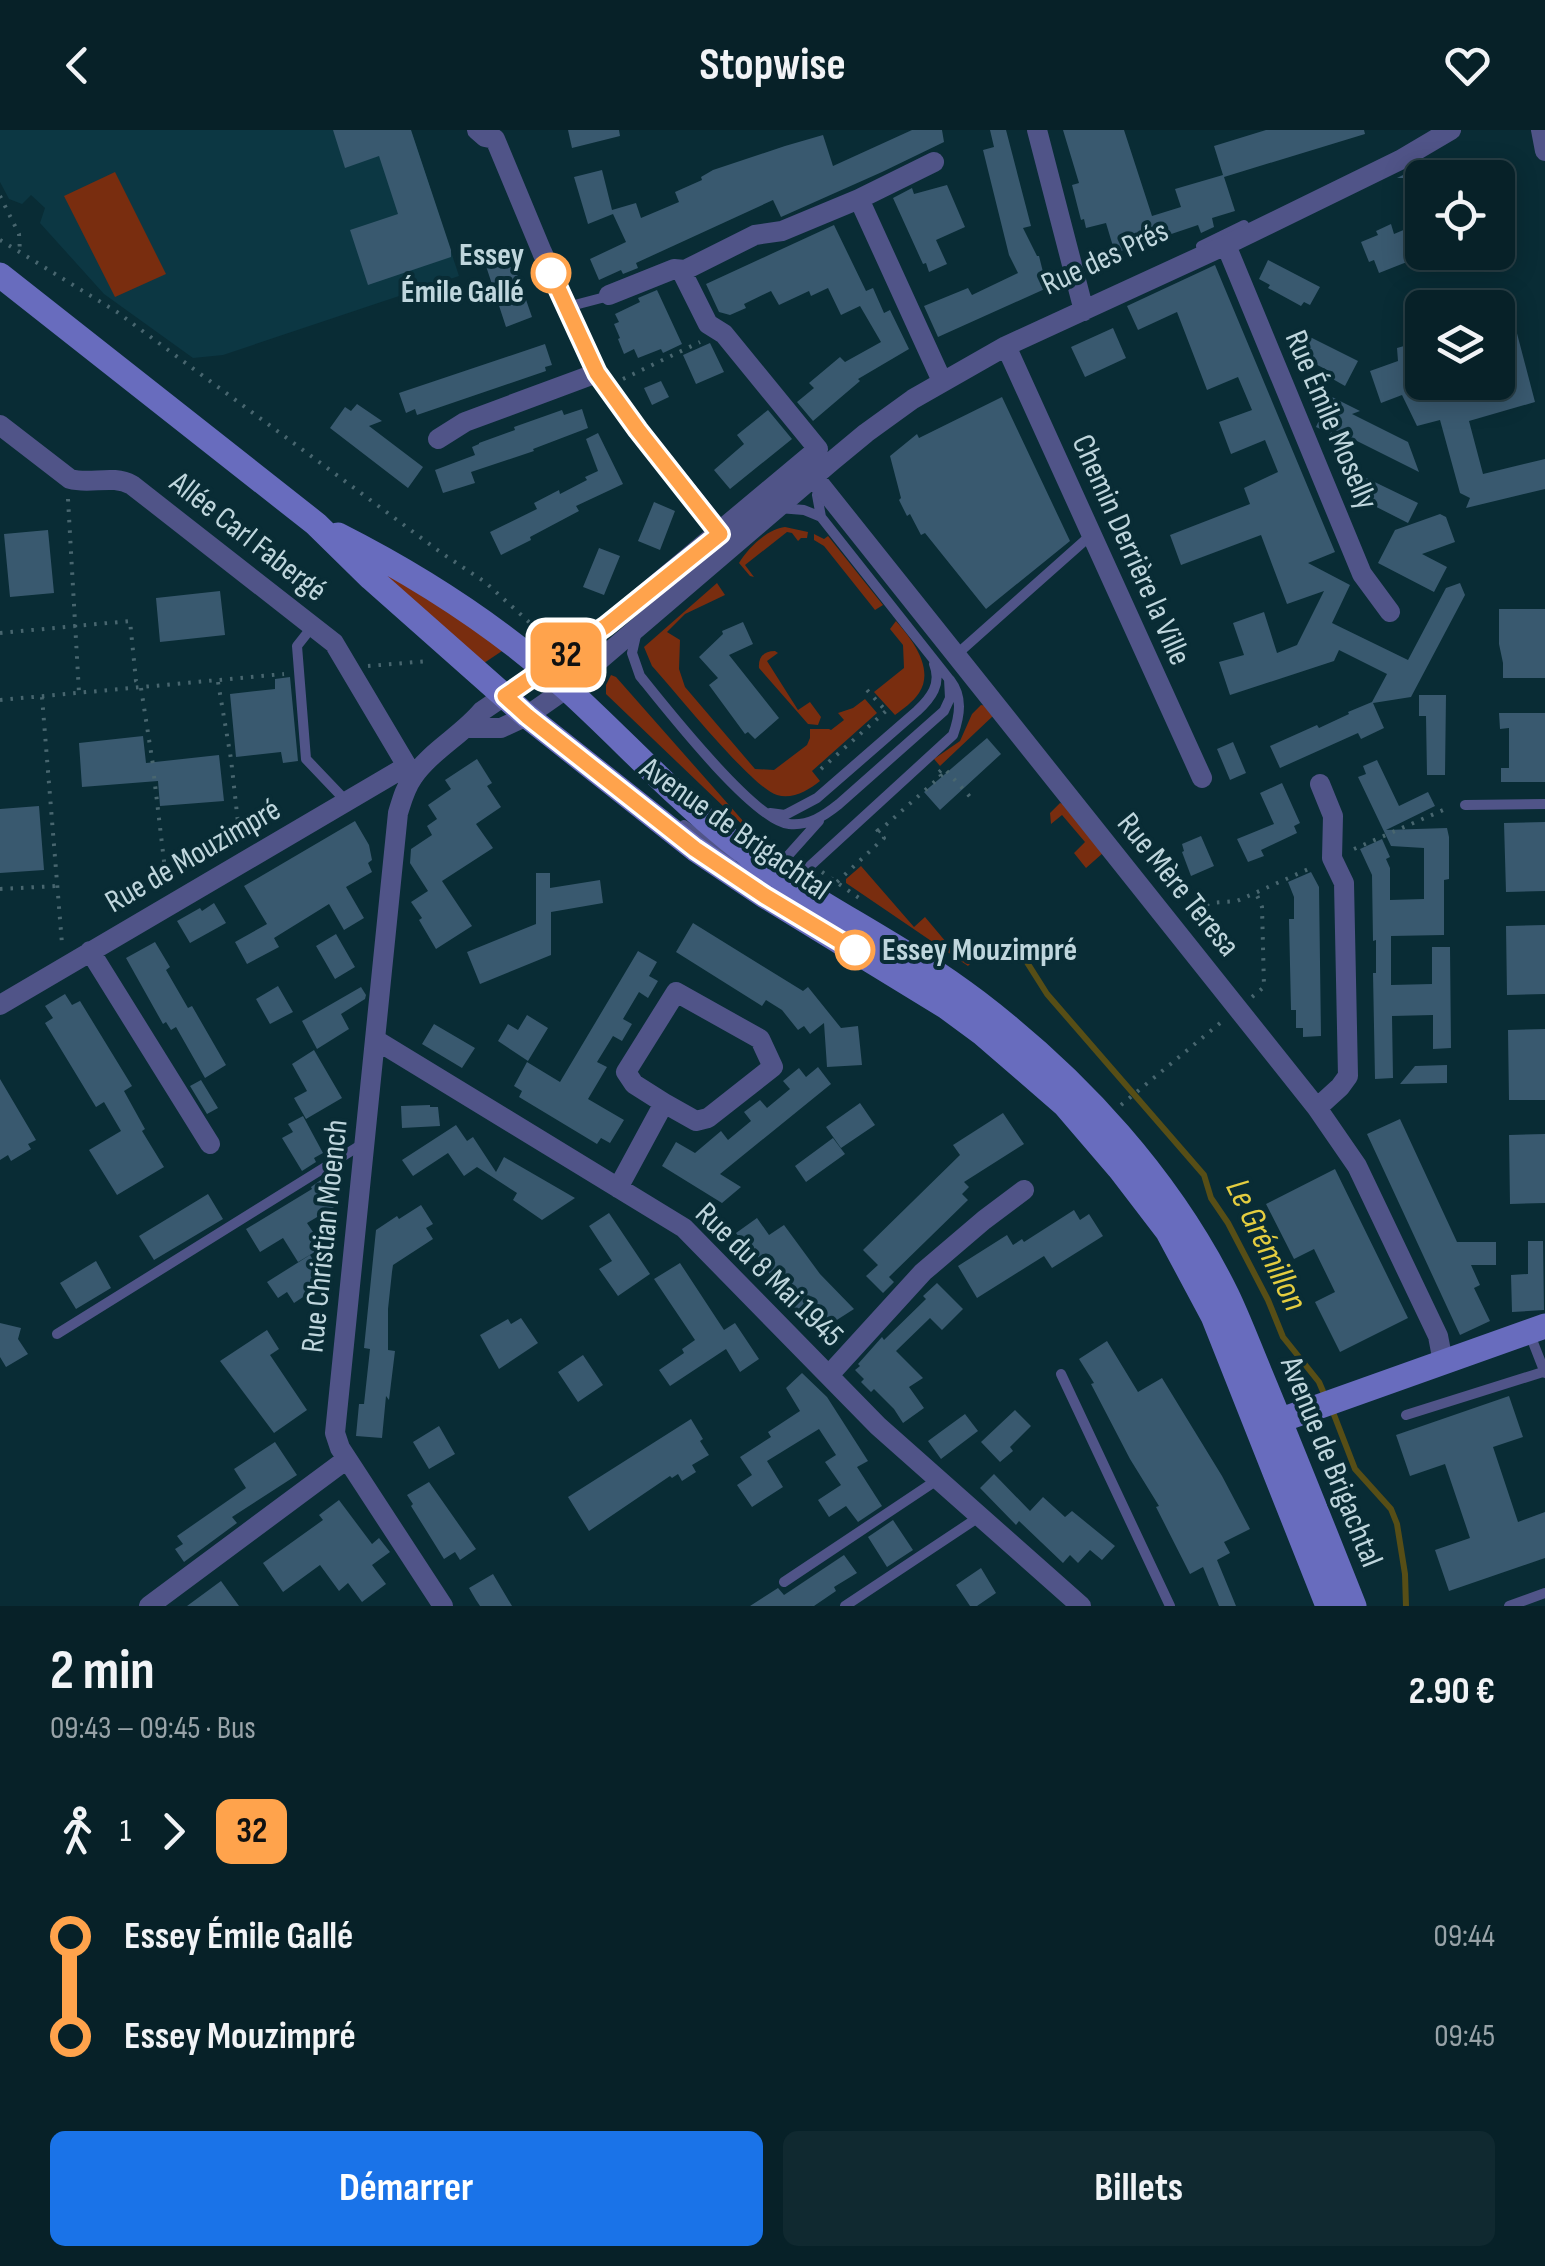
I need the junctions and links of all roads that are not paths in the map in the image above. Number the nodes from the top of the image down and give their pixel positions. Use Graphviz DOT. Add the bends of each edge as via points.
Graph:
graph roads {
  1 [pos="1038,130"];
  2 [pos="1451,130"];
  3 [pos="1541,130"];
  4 [pos="493,133"];
  5 [pos="1420,146"];
  6 [pos="1545,150"];
  7 [pos="934,162"];
  8 [pos="859,200"];
  9 [pos="1226,245"];
  10 [pos="685,270"];
  11 [pos="0,275"];
  12 [pos="610,295"];
  13 [pos="1083,306"];
  14 [pos="566,307"];
  15 [pos="1006,346"];
  16 [pos="940,377"];
  17 [pos="602,380"];
  18 [pos="0,425"];
  19 [pos="438,438"];
  20 [pos="831,454"];
  21 [pos="805,479"];
  22 [pos="780,508"];
  23 [pos="756,515"];
  24 [pos="822,518"];
  25 [pos="316,524"];
  26 [pos="1091,536"];
  27 [pos="722,544"];
  28 [pos="1390,612"];
  29 [pos="312,627"];
  30 [pos="637,628"];
  31 [pos="561,655"];
  32 [pos="956,655"];
  33 [pos="931,657"];
  34 [pos="608,662"];
  35 [pos="949,679"];
  36 [pos="567,688"];
  37 [pos="505,696"];
  38 [pos="527,716"];
  39 [pos="468,728"];
  40 [pos="411,770"];
  41 [pos="1202,778"];
  42 [pos="1320,784"];
  43 [pos="630,796"];
  44 [pos="346,801"];
  45 [pos="752,804"];
  46 [pos="1465,804"];
  47 [pos="1545,804"];
  48 [pos="821,818"];
  49 [pos="773,874"];
  50 [pos="90,951"];
  51 [pos="0,1005"];
  52 [pos="376,1040"];
  53 [pos="664,1103"];
  54 [pos="1317,1108"];
  55 [pos="365,1142"];
  56 [pos="210,1144"];
  57 [pos="618,1188"];
  58 [pos="1024,1190"];
  59 [pos="1537,1329"];
  60 [pos="57,1334"];
  61 [pos="1443,1362"];
  62 [pos="1544,1372"];
  63 [pos="1061,1374"];
  64 [pos="829,1375"];
  65 [pos="1406,1414"];
  66 [pos="1268,1424"];
  67 [pos="347,1459"];
  68 [pos="938,1480"];
  69 [pos="980,1516"];
  70 [pos="784,1582"];
  71 [pos="1545,1592"];
  72 [pos="1068,1602"];
  73 [pos="150,1606"];
  74 [pos="443,1606"];
  75 [pos="845,1606"];
  76 [pos="1170,1606"];
  77 [pos="1328,1606"];
  78 [pos="1354,1606"];
  79 [pos="1509,1606"];
  1 -- 13 [label="street"];
  2 -- 5 [label="street, Rue des Prés"];
  3 -- 6 [label="street"];
  4 -- 14 [label="street"];
  5 -- 9 [label="street, Rue des Prés"];
  5 -- 13 [label="lane, Rue des Prés"];
  7 -- 8 [label="street"];
  8 -- 10 [label="street" via="756,234"];
  8 -- 16 [label="street"];
  9 -- 13 [label="street, Rue des Prés"];
  9 -- 28 [label="street, Rue Émile Moselly" via="1362,574"];
  10 -- 12 [label="street" via="674,268"];
  10 -- 20 [label="street" via="708,324"];
  11 -- 25 [label="main road, Avenue de Brigachtal"];
  12 -- 14 [label="lane"];
  13 -- 15 [label="street, Rue des Prés"];
  13 -- 16 [label="lane, Rue des Prés"];
  14 -- 17 [label="street"];
  15 -- 16 [label="street, Rue des Prés"];
  15 -- 26 [label="street, Chemin Derrière la Ville"];
  16 -- 20 [label="street, Rue des Prés"];
  17 -- 19 [label="street" via="465,422"];
  17 -- 27 [label="street"];
  18 -- 29 [label="street, Allée Carl Fabergé" via="77,482 132,484"];
  20 -- 21 [label="street, Rue des Prés"];
  20 -- 21 [label="street, Rue des Prés"];
  21 -- 22 [label="street, Rue des Prés"];
  21 -- 23 [label="lane, Rue des Prés"];
  21 -- 24 [label="lane"];
  21 -- 27 [label="street, Rue des Prés"];
  21 -- 32 [label="street, Rue Mère Teresa"];
  22 -- 23 [label="lane"];
  22 -- 24 [label="lane"];
  22 -- 27 [label="street, Rue des Prés"];
  23 -- 27 [label="lane, Rue des Prés"];
  24 -- 33 [label="lane"];
  25 -- 31 [label="main road, Avenue de Brigachtal" via="401,567 519,648"];
  25 -- 37 [label="main road, Avenue de Brigachtal"];
  26 -- 32 [label="lane"];
  26 -- 41 [label="street, Chemin Derrière la Ville"];
  27 -- 30 [label="street, Rue des Prés"];
  27 -- 31 [label="street, Rue des Prés"];
  29 -- 40 [label="street, Allée Carl Fabergé" via="334,644"];
  29 -- 44 [label="lane" via="297,646 306,759"];
  30 -- 34 [label="street, Rue des Prés"];
  30 -- 45 [label="lane" via="632,653 640,676"];
  31 -- 34 [label="lane"];
  31 -- 36 [label="main road, Avenue de Brigachtal"];
  31 -- 37 [label="street, Rue des Prés"];
  32 -- 54 [label="street, Rue Mère Teresa"];
  33 -- 35 [label="lane"];
  33 -- 45 [label="lane" via="938,680 931,698 816,798 776,815"];
  34 -- 36 [label="street, Rue des Prés"];
  35 -- 48 [label="lane" via="944,711"];
  35 -- 49 [label="lane" via="959,700 953,734 810,866"];
  36 -- 38 [label="street, Rue des Prés"];
  36 -- 49 [label="main road, Avenue de Brigachtal"];
  37 -- 38 [label="main road, Avenue de Brigachtal"];
  37 -- 39 [label="street, Rue des Prés"];
  38 -- 39 [label="street, Rue des Prés" via="494,730"];
  38 -- 43 [label="main road, Avenue de Brigachtal"];
  39 -- 40 [label="street, Rue des Prés"];
  40 -- 44 [label="street, Rue de Mouzimpré"];
  40 -- 52 [label="street, Rue Christian Moench" via="398,813"];
  42 -- 54 [label="street" via="1333,816 1332,858 1344,883 1348,1076"];
  43 -- 49 [label="lane" via="749,871"];
  43 -- 66 [label="main road, Avenue de Brigachtal" via="729,873 945,1006 1065,1105 1168,1232"];
  44 -- 50 [label="street, Rue de Mouzimpré"];
  45 -- 48 [label="lane" via="788,824"];
  46 -- 47 [label="lane"];
  48 -- 49 [label="lane"];
  49 -- 66 [label="main road, Avenue de Brigachtal" via="976,1001 1138,1155 1227,1295"];
  50 -- 51 [label="street, Rue de Mouzimpré"];
  50 -- 56 [label="street"];
  52 -- 55 [label="street, Rue Christian Moench"];
  52 -- 57 [label="street, Rue du 8 Mai 1945"];
  53 -- 53 [label="street" via="696,1121 708,1118 773,1067 760,1040 676,992 626,1072"];
  53 -- 57 [label="street"];
  54 -- 61 [label="street, Rue Mère Teresa" via="1386,1224 1438,1336"];
  55 -- 60 [label="lane"];
  55 -- 67 [label="street, Rue Christian Moench" via="335,1432"];
  57 -- 64 [label="street, Rue du 8 Mai 1945" via="684,1228"];
  58 -- 64 [label="street" via="923,1272"];
  59 -- 61 [label="main road"];
  59 -- 62 [label="lane"];
  61 -- 66 [label="main road"];
  62 -- 65 [label="lane"];
  63 -- 76 [label="lane"];
  64 -- 68 [label="street, Rue du 8 Mai 1945"];
  66 -- 77 [label="main road, Avenue de Brigachtal"];
  66 -- 78 [label="main road, Avenue de Brigachtal"];
  67 -- 73 [label="street"];
  67 -- 74 [label="street"];
  68 -- 69 [label="street, Rue du 8 Mai 1945"];
  68 -- 70 [label="lane"];
  69 -- 72 [label="street, Rue du 8 Mai 1945"];
  69 -- 75 [label="lane"];
  71 -- 79 [label="lane"];
}
